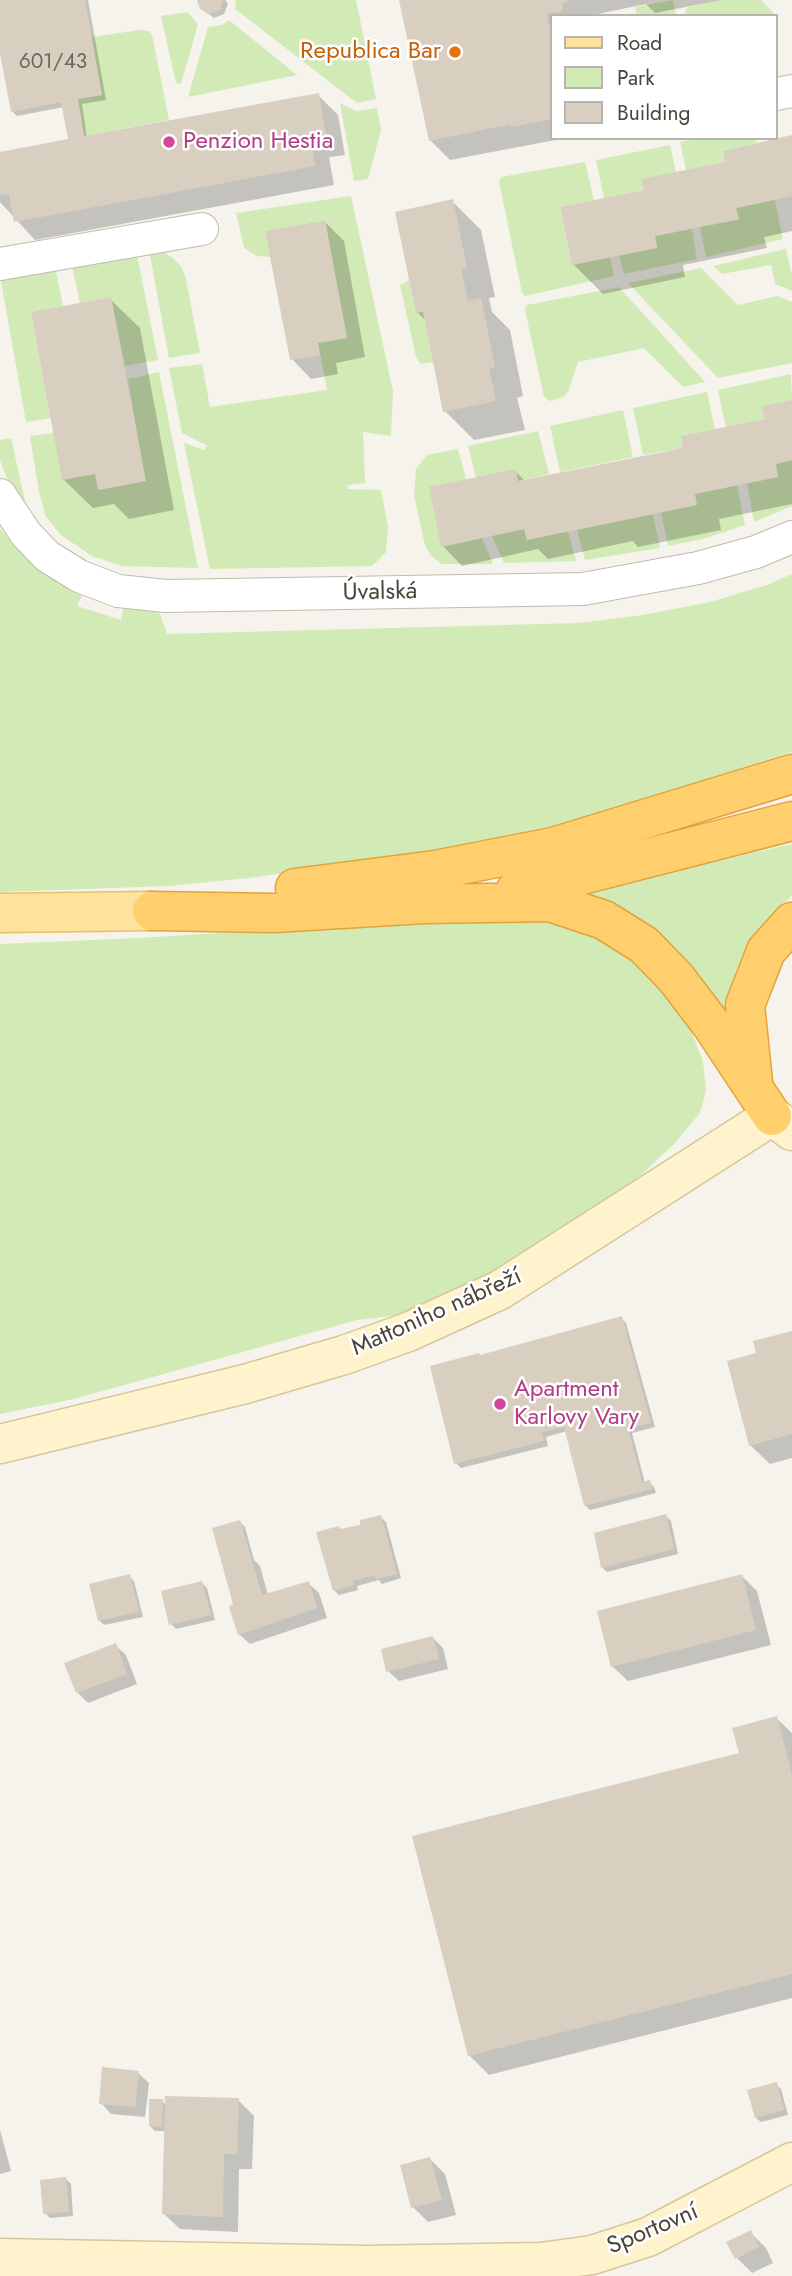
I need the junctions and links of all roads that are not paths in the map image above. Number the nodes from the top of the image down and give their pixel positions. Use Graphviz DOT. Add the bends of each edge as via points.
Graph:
graph roads {
  1 [pos="202,229"];
  2 [pos="0,264"];
  3 [pos="0,495"];
  4 [pos="792,537"];
  5 [pos="792,774"];
  6 [pos="792,821"];
  7 [pos="425,904"];
  8 [pos="152,911"];
  9 [pos="0,913"];
  10 [pos="792,922"];
  11 [pos="773,1111"];
  12 [pos="0,1444"];
  13 [pos="792,2162"];
  14 [pos="0,2258"];
  1 -- 2 [label="street"];
  3 -- 4 [label="street, Úvalská" via="47,556 79,576 118,591 166,596 583,589 698,568"];
  5 -- 8 [label="highway" via="553,847 435,870"];
  6 -- 7 [label="highway" via="539,886"];
  7 -- 8 [label="highway" via="274,913"];
  7 -- 11 [label="highway" via="550,902 604,920 644,945 676,978"];
  8 -- 9 [label="main road"];
  10 -- 11 [label="highway" via="766,951 745,1005"];
  11 -- 12 [label="main road, Mattoniho nábřeží" via="500,1290 408,1332 245,1384"];
  13 -- 14 [label="main road, Sportovní" via="648,2237 592,2255 541,2262 367,2265"];
}
